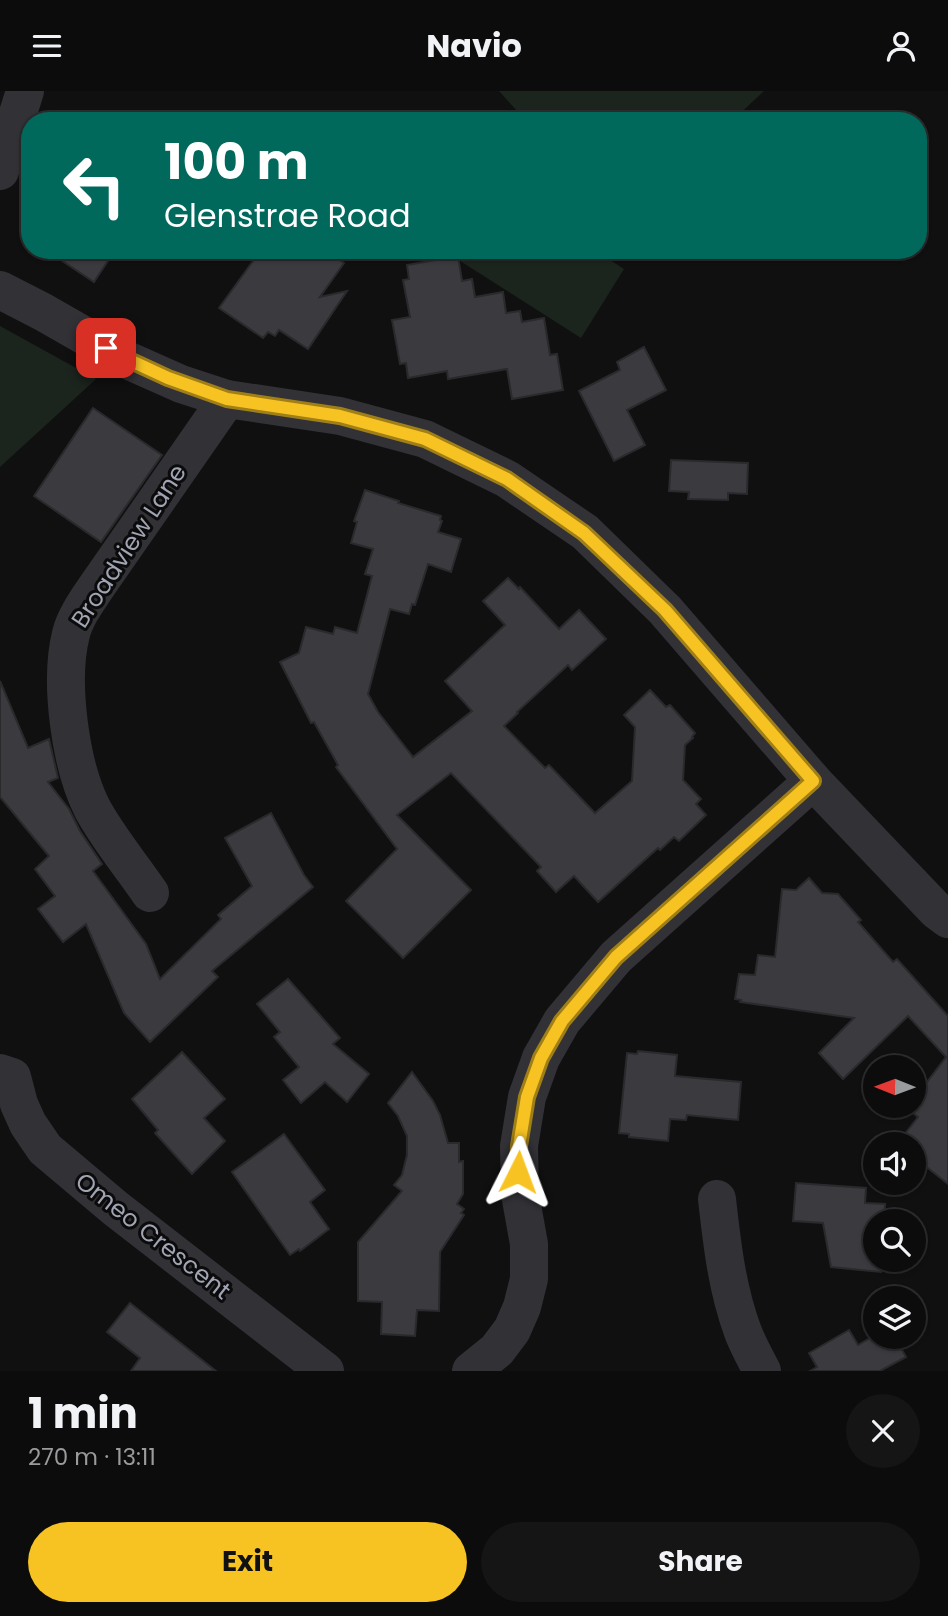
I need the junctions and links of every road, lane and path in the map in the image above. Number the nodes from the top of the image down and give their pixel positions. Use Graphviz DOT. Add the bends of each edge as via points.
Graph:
graph roads {
  1 [pos="25,91"];
  2 [pos="0,171"];
  3 [pos="0,291"];
  4 [pos="227,399"];
  5 [pos="813,781"];
  6 [pos="150,893"];
  7 [pos="948,919"];
  8 [pos="6,1075"];
  9 [pos="716,1199"];
  10 [pos="325,1371"];
  11 [pos="471,1371"];
  12 [pos="762,1371"];
  1 -- 2 [label="street"];
  3 -- 4 [label="street" via="136,364"];
  4 -- 5 [label="street" via="340,416 425,439 507,479 584,533 665,610"];
  4 -- 6 [label="street, Broadview Lane" via="97,586 71,632 67,702 82,786 93,810"];
  5 -- 7 [label="street"];
  5 -- 11 [label="street" via="616,957 562,1021 541,1058 527,1097 520,1137 518,1172 528,1244 522,1307 497,1350"];
  8 -- 10 [label="street, Omeo Crescent" via="45,1150"];
  9 -- 12 [label="street" via="732,1298"];
}
